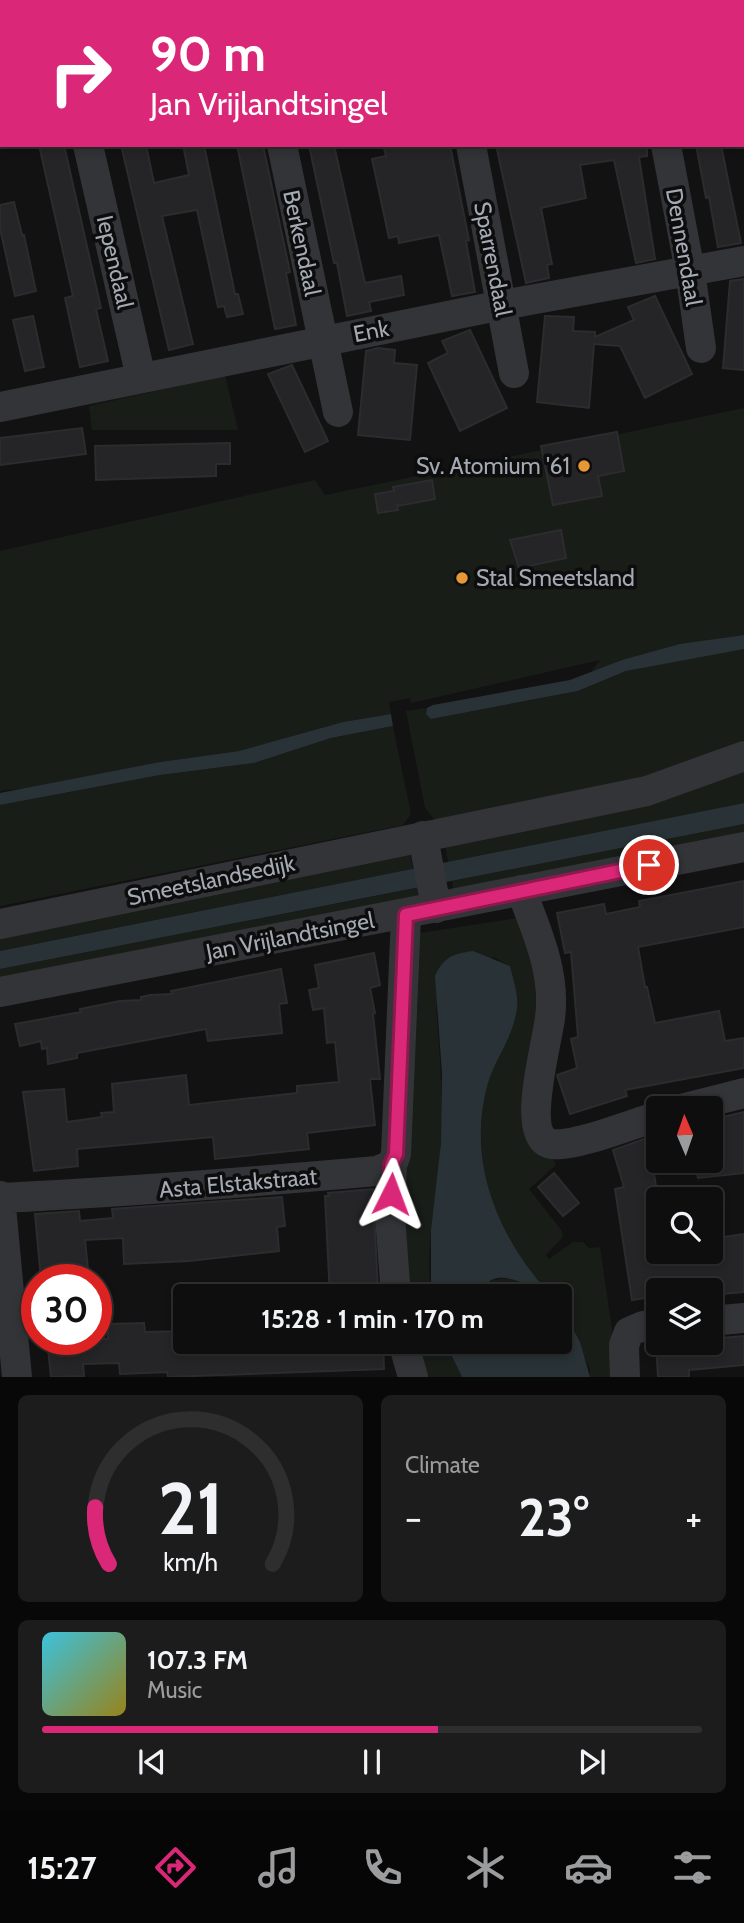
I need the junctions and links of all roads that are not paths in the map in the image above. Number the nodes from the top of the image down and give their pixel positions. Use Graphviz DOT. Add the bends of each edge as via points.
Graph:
graph roads {
  1 [pos="88,147"];
  2 [pos="282,147"];
  3 [pos="471,147"];
  4 [pos="666,147"];
  5 [pos="744,261"];
  6 [pos="690,271"];
  7 [pos="502,305"];
  8 [pos="323,341"];
  9 [pos="701,348"];
  10 [pos="514,373"];
  11 [pos="141,378"];
  12 [pos="0,407"];
  13 [pos="338,412"];
  14 [pos="744,756"];
  15 [pos="424,844"];
  16 [pos="744,848"];
  17 [pos="521,890"];
  18 [pos="435,902"];
  19 [pos="406,915"];
  20 [pos="0,924"];
  21 [pos="0,992"];
  22 [pos="744,1093"];
  23 [pos="723,1098"];
  24 [pos="646,1120"];
  25 [pos="391,1165"];
  26 [pos="0,1197"];
  27 [pos="395,1284"];
  28 [pos="744,1318"];
  29 [pos="723,1320"];
  30 [pos="646,1326"];
  31 [pos="406,1354"];
  32 [pos="17,1377"];
  33 [pos="413,1377"];
  34 [pos="625,1377"];
  1 -- 11 [label="street, Iependaal"];
  2 -- 8 [label="street, Berkendaal"];
  3 -- 7 [label="street, Sparrendaal"];
  4 -- 6 [label="street, Dennendaal"];
  5 -- 6 [label="street, Enk"];
  6 -- 7 [label="street, Enk"];
  6 -- 9 [label="street, Dennendaal"];
  7 -- 8 [label="street, Enk"];
  7 -- 10 [label="street, Sparrendaal"];
  8 -- 11 [label="street, Enk"];
  8 -- 13 [label="street"];
  11 -- 12 [label="street, Enk"];
  14 -- 15 [label="street, Smeetslandsedijk" via="647,791"];
  15 -- 18 [label="street"];
  15 -- 20 [label="street, Smeetslandsedijk"];
  16 -- 17 [label="street, Jan Vrijlandtsingel"];
  17 -- 18 [label="street, Jan Vrijlandtsingel"];
  17 -- 24 [label="street" via="552,986 535,1123 543,1141 553,1145 576,1142"];
  18 -- 19 [label="street, Jan Vrijlandtsingel"];
  19 -- 21 [label="street, Jan Vrijlandtsingel"];
  19 -- 25 [label="street" via="396,1154"];
  22 -- 23 [label="street"];
  25 -- 26 [label="street, Asta Elstakstraat" via="377,1171 141,1191"];
  25 -- 27 [label="street"];
  26 -- 32 [label="street"];
  28 -- 29 [label="street"];
  30 -- 34 [label="street" via="629,1332 624,1345"];
  31 -- 33 [label="street"];
}
